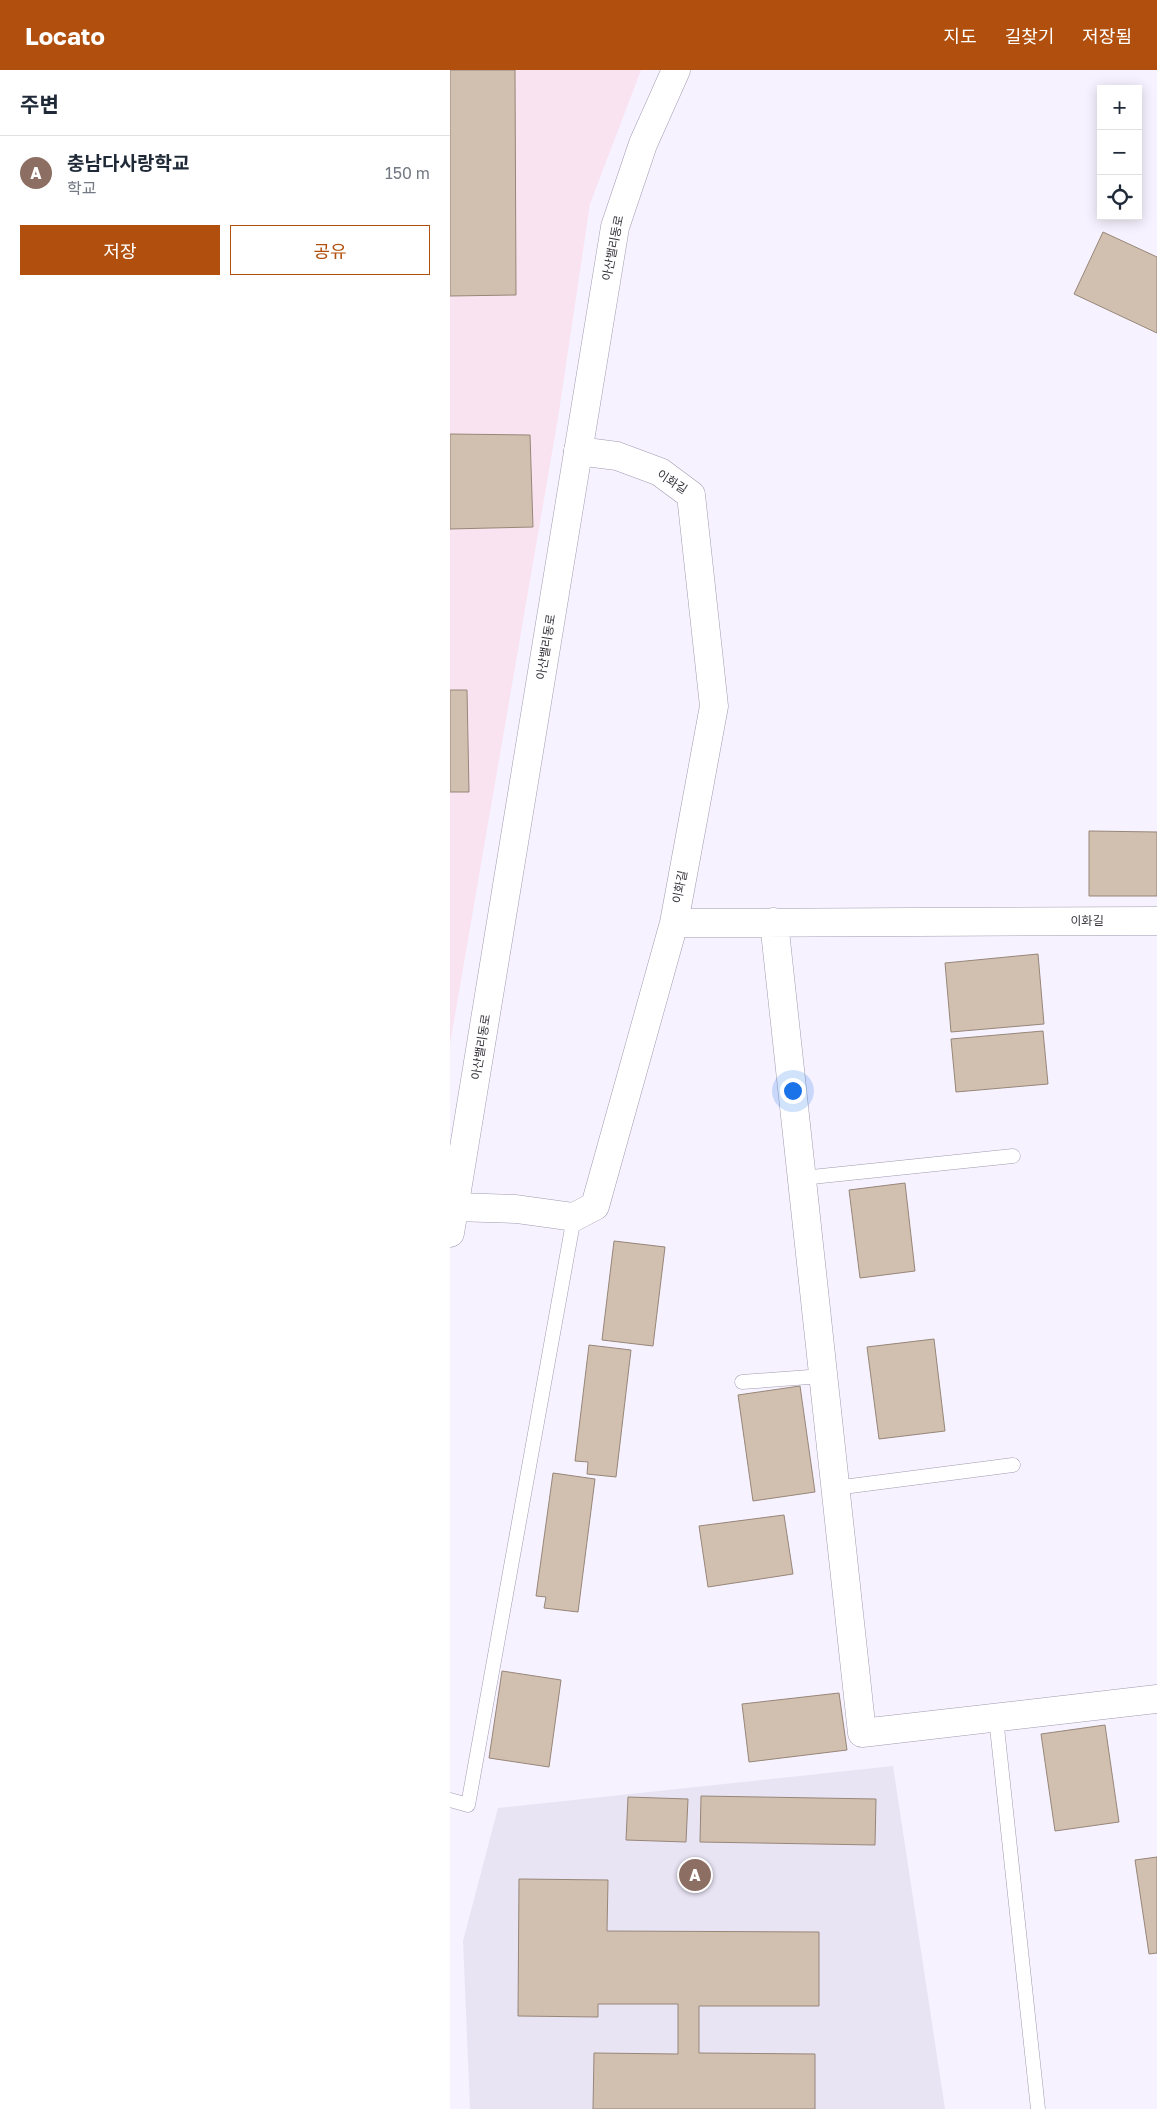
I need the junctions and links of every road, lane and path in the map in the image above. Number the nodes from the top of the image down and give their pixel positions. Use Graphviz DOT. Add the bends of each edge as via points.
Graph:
graph roads {
  1 [pos="676,70"];
  2 [pos="578,452"];
  3 [pos="1157,921"];
  4 [pos="774,922"];
  5 [pos="674,923"];
  6 [pos="1013,1156"];
  7 [pos="802,1178"];
  8 [pos="451,1216"];
  9 [pos="574,1217"];
  10 [pos="824,1376"];
  11 [pos="742,1382"];
  12 [pos="1013,1465"];
  13 [pos="835,1488"];
  14 [pos="1157,1699"];
  15 [pos="996,1718"];
  16 [pos="450,1800"];
  17 [pos="1038,2109"];
  1 -- 2 [label="street, 아산밸리동로" via="643,144 614,227"];
  2 -- 5 [label="street, 이화길" via="617,456 660,472 692,495 714,706"];
  2 -- 8 [label="street, 아산밸리동로"];
  3 -- 4 [label="street, 이화길"];
  4 -- 5 [label="street, 이화길"];
  4 -- 7 [label="street"];
  5 -- 9 [label="street" via="595,1206"];
  6 -- 7 [label="lane"];
  7 -- 10 [label="street"];
  8 -- 9 [label="street" via="516,1209"];
  9 -- 16 [label="lane" via="468,1805"];
  10 -- 11 [label="lane"];
  10 -- 13 [label="street"];
  12 -- 13 [label="lane"];
  13 -- 15 [label="street" via="862,1733"];
  14 -- 15 [label="street"];
  15 -- 17 [label="lane"];
}
